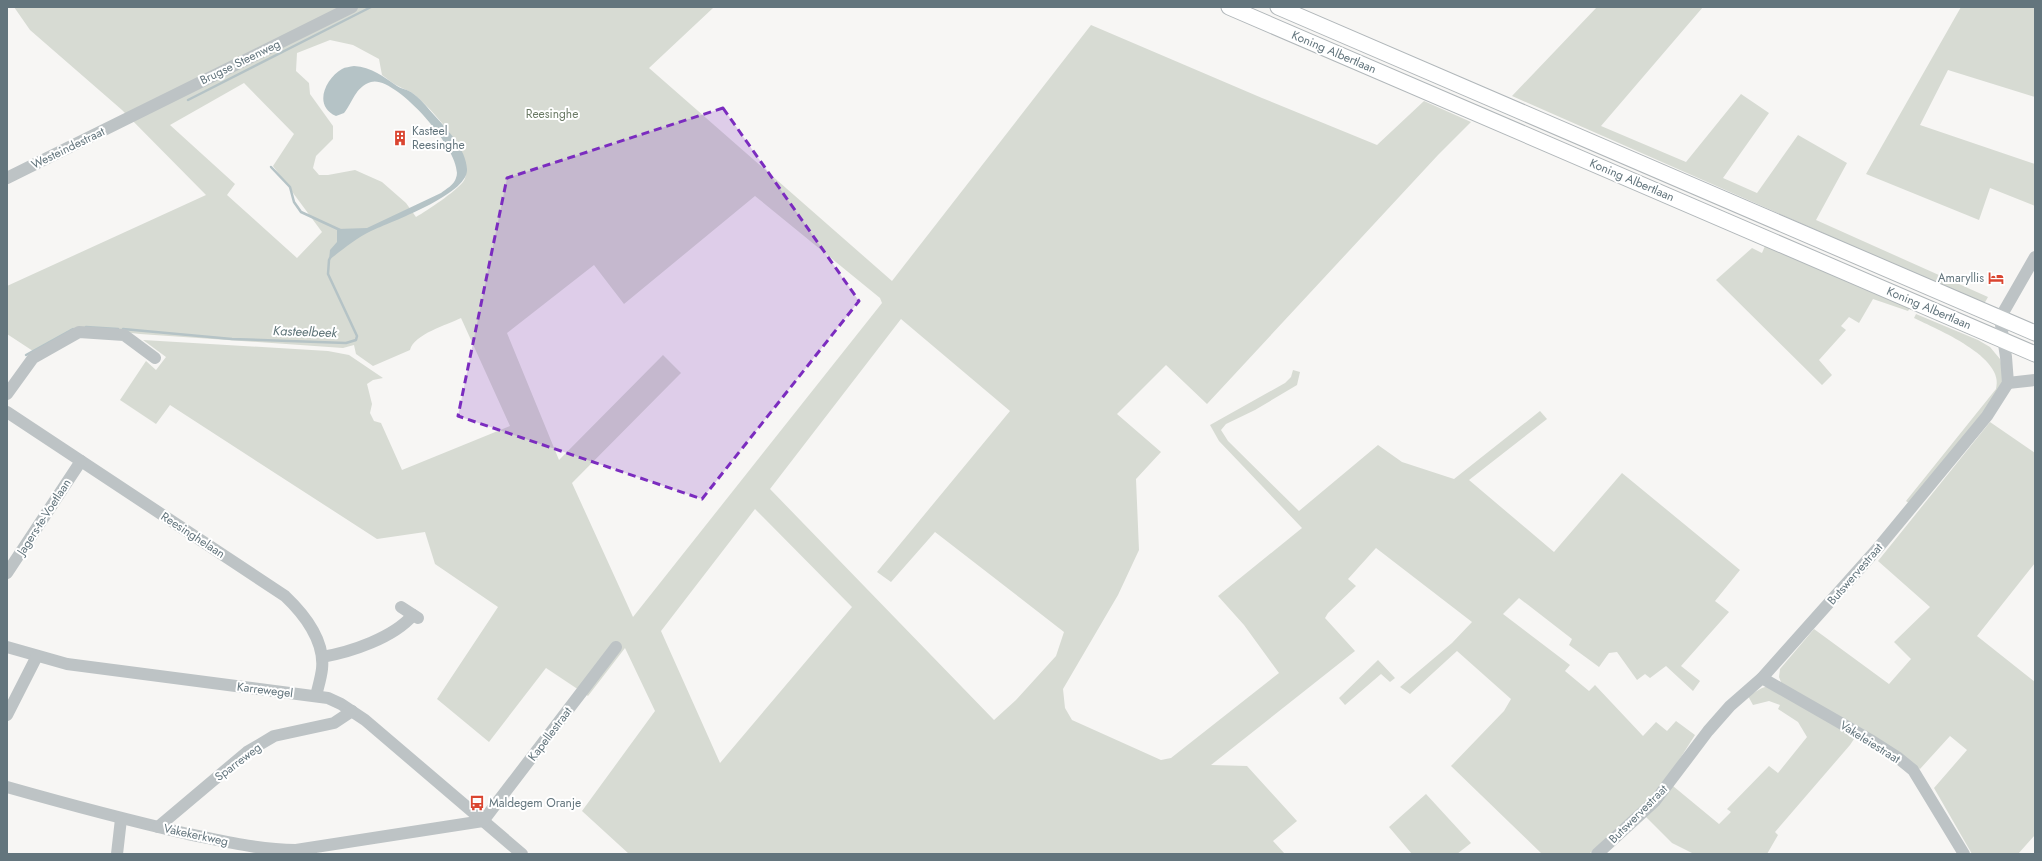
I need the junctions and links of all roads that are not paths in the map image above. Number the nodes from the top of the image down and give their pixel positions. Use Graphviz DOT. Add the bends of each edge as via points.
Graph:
graph roads {
  1 [pos="352,7"];
  2 [pos="1229,7"];
  3 [pos="1278,7"];
  4 [pos="128,118"];
  5 [pos="7,178"];
  6 [pos="2035,257"];
  7 [pos="2000,318"];
  8 [pos="2035,333"];
  9 [pos="2004,340"];
  10 [pos="2035,354"];
  11 [pos="155,358"];
  12 [pos="2035,380"];
  13 [pos="2008,383"];
  14 [pos="7,394"];
  15 [pos="7,412"];
  16 [pos="81,461"];
  17 [pos="7,573"];
  18 [pos="401,607"];
  19 [pos="7,647"];
  20 [pos="616,647"];
  21 [pos="37,656"];
  22 [pos="322,658"];
  23 [pos="1762,678"];
  24 [pos="316,696"];
  25 [pos="352,711"];
  26 [pos="7,715"];
  27 [pos="7,787"];
  28 [pos="121,819"];
  29 [pos="483,821"];
  30 [pos="158,827"];
  31 [pos="247,850"];
  32 [pos="117,854"];
  33 [pos="522,854"];
  34 [pos="1597,854"];
  35 [pos="1964,854"];
  1 -- 4 [label="street, Brugse Steenweg"];
  2 -- 9 [label="main road, Koning Albertlaan"];
  3 -- 7 [label="main road, Koning Albertlaan"];
  4 -- 5 [label="street, Westeindestraat"];
  6 -- 7 [label="street"];
  7 -- 8 [label="main road, Koning Albertlaan"];
  7 -- 9 [label="street"];
  9 -- 10 [label="main road, Koning Albertlaan"];
  9 -- 13 [label="street"];
  11 -- 14 [label="street" via="124,335 79,332 33,358"];
  12 -- 13 [label="street"];
  13 -- 23 [label="street, Butswervestraat" via="1987,416 1898,524"];
  15 -- 16 [label="street, Reesinghelaan"];
  16 -- 17 [label="street, Jagers-te-Voetlaan"];
  16 -- 22 [label="street, Reesinghelaan" via="285,596 307,621"];
  18 -- 22 [label="street" via="416,617 389,634"];
  19 -- 21 [label="street, Karrewegel"];
  20 -- 29 [label="street, Kapellestraat"];
  21 -- 24 [label="street, Karrewegel" via="75,666"];
  21 -- 26 [label="street"];
  22 -- 24 [label="street, Reesinghelaan"];
  23 -- 34 [label="street, Butswervestraat" via="1730,706 1708,731 1655,800"];
  23 -- 35 [label="street, Vakeleiestraat" via="1872,741 1913,770"];
  24 -- 25 [label="street, Karrewegel" via="328,698"];
  25 -- 29 [label="street, Karrewegel"];
  25 -- 30 [label="street, Sparreweg" via="334,723 274,736 247,752"];
  27 -- 28 [label="street, Vakekerkweg"];
  28 -- 30 [label="street, Vakekerkweg"];
  28 -- 32 [label="street"];
  29 -- 31 [label="street, Vakekerkweg" via="296,850"];
  29 -- 33 [label="street, Karrewegel"];
  30 -- 31 [label="street, Vakekerkweg"];
}
